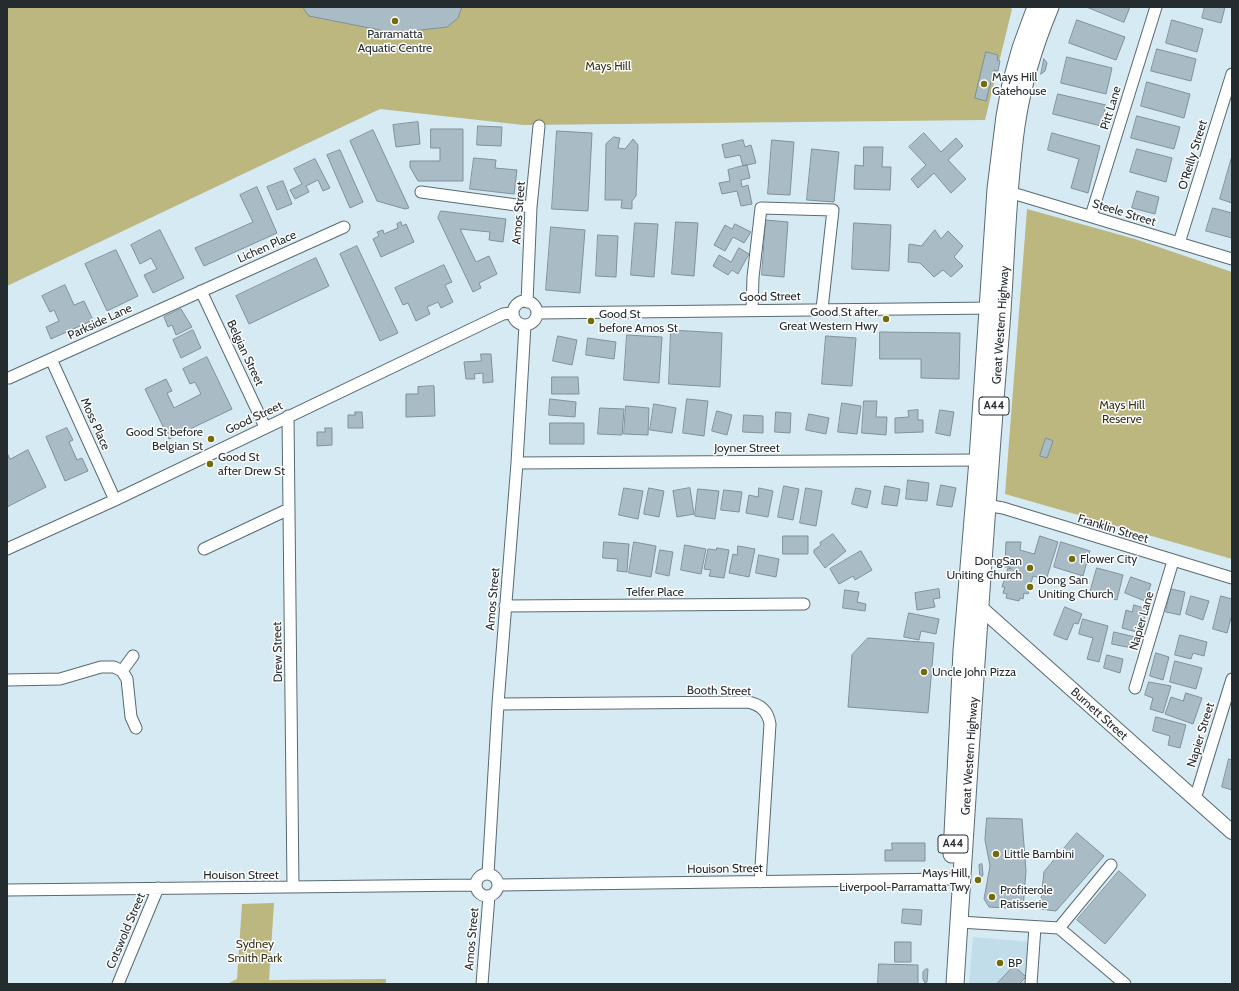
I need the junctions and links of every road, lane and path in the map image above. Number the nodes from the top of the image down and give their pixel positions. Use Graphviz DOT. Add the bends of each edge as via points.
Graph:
graph roads {
  1 [pos="1036,7"];
  2 [pos="1050,7"];
  3 [pos="1156,7"];
  4 [pos="1232,74"];
  5 [pos="539,126"];
  6 [pos="421,192"];
  7 [pos="1009,192"];
  8 [pos="532,207"];
  9 [pos="1091,216"];
  10 [pos="344,227"];
  11 [pos="1179,243"];
  12 [pos="1232,259"];
  13 [pos="201,290"];
  14 [pos="527,302"];
  15 [pos="995,308"];
  16 [pos="822,309"];
  17 [pos="752,310"];
  18 [pos="512,313"];
  19 [pos="537,313"];
  20 [pos="525,325"];
  21 [pos="51,359"];
  22 [pos="9,378"];
  23 [pos="288,416"];
  24 [pos="265,427"];
  25 [pos="978,460"];
  26 [pos="517,463"];
  27 [pos="115,500"];
  28 [pos="986,505"];
  29 [pos="289,509"];
  30 [pos="7,549"];
  31 [pos="204,549"];
  32 [pos="1173,561"];
  33 [pos="1232,578"];
  34 [pos="966,596"];
  35 [pos="804,604"];
  36 [pos="505,606"];
  37 [pos="979,607"];
  38 [pos="133,656"];
  39 [pos="122,671"];
  40 [pos="1232,679"];
  41 [pos="7,680"];
  42 [pos="1135,688"];
  43 [pos="498,704"];
  44 [pos="136,728"];
  45 [pos="1195,799"];
  46 [pos="1232,832"];
  47 [pos="1111,865"];
  48 [pos="488,874"];
  49 [pos="951,880"];
  50 [pos="760,882"];
  51 [pos="498,885"];
  52 [pos="476,886"];
  53 [pos="293,887"];
  54 [pos="158,888"];
  55 [pos="7,890"];
  56 [pos="489,896"];
  57 [pos="959,922"];
  58 [pos="1035,927"];
  59 [pos="1059,928"];
  60 [pos="118,984"];
  61 [pos="482,984"];
  62 [pos="944,984"];
  63 [pos="955,984"];
  64 [pos="1031,984"];
  65 [pos="1125,984"];
  1 -- 15 [label="highway, Great Western Highway / A44" via="1021,48 1005,116 996,189"];
  2 -- 7 [label="highway, Great Western Highway / A44" via="1034,49 1021,98"];
  3 -- 9 [label="street, Pitt Lane"];
  4 -- 11 [label="street, O'Reilly Street"];
  5 -- 8 [label="street, Amos Street"];
  6 -- 8 [label="street"];
  7 -- 9 [label="street, Steele Street"];
  7 -- 15 [label="highway, Great Western Highway / A44"];
  8 -- 14 [label="street, Amos Street"];
  9 -- 11 [label="street, Steele Street"];
  10 -- 13 [label="street, Lichen Place"];
  11 -- 12 [label="street, Steele Street"];
  13 -- 21 [label="street, Parkside Lane"];
  13 -- 24 [label="street, Belgian Street"];
  14 -- 18 [label="street" via="516,304"];
  14 -- 19 [label="street" via="533,305"];
  15 -- 16 [label="street, Good Street"];
  15 -- 25 [label="highway, Great Western Highway / A44"];
  15 -- 28 [label="highway, Great Western Highway / A44"];
  16 -- 17 [label="street, Good Street"];
  16 -- 17 [label="street" via="833,210 761,208"];
  17 -- 19 [label="street, Good Street"];
  18 -- 20 [label="street" via="516,322"];
  18 -- 23 [label="street, Good Street" via="503,314"];
  19 -- 20 [label="street" via="533,322"];
  20 -- 26 [label="street, Amos Street"];
  21 -- 22 [label="street, Parkside Lane"];
  21 -- 27 [label="street, Moss Place"];
  23 -- 24 [label="street, Good Street"];
  23 -- 29 [label="street, Drew Street"];
  24 -- 27 [label="street, Good Street"];
  25 -- 26 [label="street, Joyner Street"];
  25 -- 34 [label="highway, Great Western Highway / A44"];
  26 -- 36 [label="street, Amos Street"];
  27 -- 30 [label="street, Good Street"];
  28 -- 32 [label="street, Franklin Street" via="1010,510"];
  28 -- 37 [label="highway, Great Western Highway / A44"];
  29 -- 31 [label="street"];
  29 -- 53 [label="street, Drew Street"];
  32 -- 33 [label="street, Franklin Street"];
  32 -- 42 [label="street, Napier Lane"];
  34 -- 37 [label="main road, Burnett Street"];
  34 -- 49 [label="highway, Great Western Highway / A44"];
  35 -- 36 [label="street, Telfer Place"];
  36 -- 43 [label="street, Amos Street"];
  37 -- 45 [label="main road, Burnett Street"];
  37 -- 57 [label="highway, Great Western Highway / A44"];
  38 -- 39 [label="street"];
  39 -- 41 [label="street" via="106,666 60,679"];
  39 -- 44 [label="street" via="128,682 130,714"];
  40 -- 45 [label="street, Napier Street"];
  43 -- 48 [label="street, Amos Street"];
  43 -- 50 [label="street, Booth Street" via="747,702 761,706 770,724"];
  45 -- 46 [label="main road, Burnett Street"];
  47 -- 59 [label="street"];
  48 -- 51 [label="street" via="494,876"];
  48 -- 52 [label="street" via="481,876"];
  49 -- 50 [label="street, Houison Street"];
  49 -- 62 [label="highway, Great Western Highway / A44"];
  50 -- 51 [label="street, Houison Street"];
  51 -- 56 [label="street" via="495,894"];
  52 -- 53 [label="street, Houison Street"];
  52 -- 56 [label="street" via="482,895"];
  53 -- 54 [label="street, Houison Street"];
  54 -- 55 [label="street, Houison Street"];
  54 -- 60 [label="street, Cotswold Street"];
  56 -- 61 [label="street, Amos Street"];
  57 -- 58 [label="street"];
  57 -- 63 [label="highway, Great Western Highway / A44"];
  58 -- 59 [label="street"];
  58 -- 64 [label="street"];
  59 -- 65 [label="street"];
}
